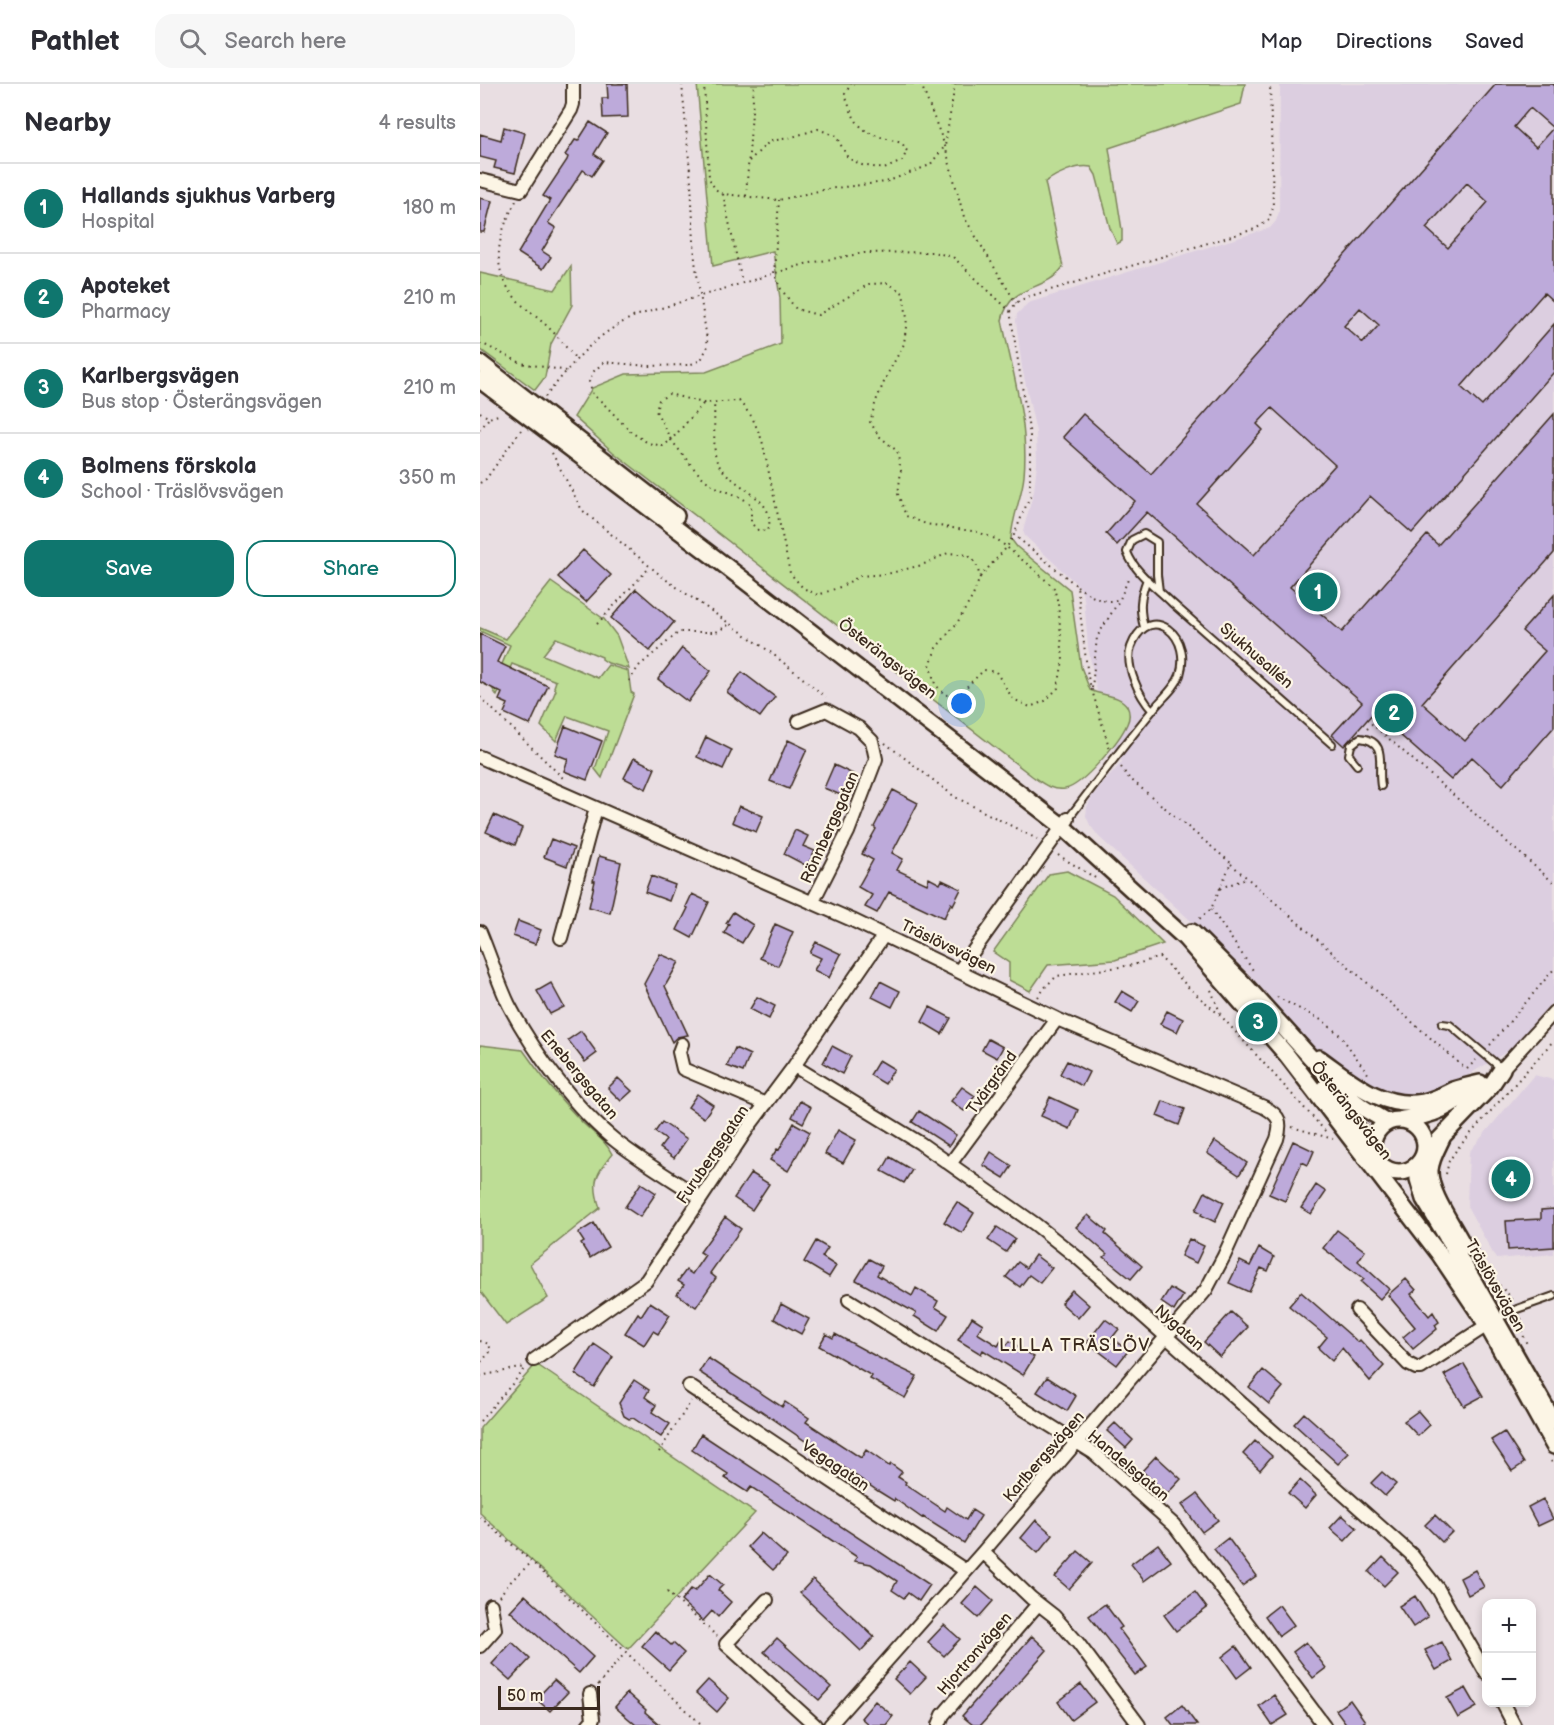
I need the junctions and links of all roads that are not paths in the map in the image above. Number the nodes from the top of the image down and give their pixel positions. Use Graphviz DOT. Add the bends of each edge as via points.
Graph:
graph roads {
  1 [pos="573,84"];
  2 [pos="480,180"];
  3 [pos="480,363"];
  4 [pos="485,383"];
  5 [pos="1147,579"];
  6 [pos="1159,591"];
  7 [pos="1143,627"];
  8 [pos="1152,710"];
  9 [pos="799,721"];
  10 [pos="1332,744"];
  11 [pos="480,758"];
  12 [pos="1357,765"];
  13 [pos="1381,786"];
  14 [pos="596,808"];
  15 [pos="1065,823"];
  16 [pos="812,903"];
  17 [pos="480,932"];
  18 [pos="884,934"];
  19 [pos="561,938"];
  20 [pos="959,971"];
  21 [pos="1554,1012"];
  22 [pos="1057,1019"];
  23 [pos="1442,1024"];
  24 [pos="682,1044"];
  25 [pos="1304,1048"];
  26 [pos="1286,1054"];
  27 [pos="794,1066"];
  28 [pos="1502,1069"];
  29 [pos="1480,1083"];
  30 [pos="766,1104"];
  31 [pos="1403,1119"];
  32 [pos="1387,1122"];
  33 [pos="1280,1123"];
  34 [pos="1443,1136"];
  35 [pos="1373,1152"];
  36 [pos="1421,1160"];
  37 [pos="950,1164"];
  38 [pos="1382,1166"];
  39 [pos="1390,1188"];
  40 [pos="702,1198"];
  41 [pos="1412,1216"];
  42 [pos="1474,1282"];
  43 [pos="1554,1296"];
  44 [pos="849,1300"];
  45 [pos="1357,1310"];
  46 [pos="1492,1322"];
  47 [pos="1167,1338"];
  48 [pos="534,1360"];
  49 [pos="693,1388"];
  50 [pos="1554,1422"];
  51 [pos="1077,1441"];
  52 [pos="1554,1446"];
  53 [pos="983,1552"];
  54 [pos="966,1571"];
  55 [pos="767,1600"];
  56 [pos="1038,1604"];
  57 [pos="491,1605"];
  58 [pos="480,1646"];
  59 [pos="1482,1666"];
  60 [pos="590,1694"];
  61 [pos="1505,1707"];
  62 [pos="588,1725"];
  63 [pos="815,1725"];
  64 [pos="830,1725"];
  65 [pos="939,1725"];
  66 [pos="1139,1725"];
  67 [pos="1324,1725"];
  68 [pos="1514,1725"];
  1 -- 2 [label="street" via="571,110 521,190"];
  3 -- 4 [label="street, Österängsvägen"];
  4 -- 15 [label="street, Österängsvägen"];
  5 -- 6 [label="lane, Sjukhusallén"];
  5 -- 6 [label="lane, Sjukhusallén" via="1132,565 1127,552 1132,540 1144,534 1157,542"];
  5 -- 7 [label="lane" via="1141,594"];
  6 -- 10 [label="lane, Sjukhusallén"];
  7 -- 8 [label="lane" via="1129,652 1130,666"];
  7 -- 8 [label="lane" via="1161,625 1171,631 1182,651 1176,684"];
  8 -- 15 [label="lane"];
  9 -- 16 [label="street, Rönnbergsgatan" via="826,710 866,734 876,759 848,832"];
  11 -- 14 [label="street, Träslövsvägen"];
  12 -- 13 [label="lane" via="1349,755 1351,746 1360,738 1370,739 1379,747"];
  14 -- 16 [label="street, Träslövsvägen"];
  14 -- 19 [label="street"];
  15 -- 20 [label="street"];
  15 -- 25 [label="street, Österängsvägen" via="1199,939"];
  15 -- 26 [label="street, Österängsvägen" via="1185,938"];
  16 -- 18 [label="street, Träslövsvägen"];
  17 -- 40 [label="street, Enebergsgatan" via="525,1034 587,1114 616,1141"];
  18 -- 20 [label="street, Träslövsvägen"];
  18 -- 27 [label="street, Furubergsgatan"];
  20 -- 22 [label="street, Träslövsvägen"];
  21 -- 28 [label="street"];
  22 -- 33 [label="street, Träslövsvägen" via="1264,1107 1274,1112"];
  22 -- 37 [label="street, Tvärgränd"];
  23 -- 28 [label="lane" via="1450,1025"];
  24 -- 30 [label="street" via="679,1052 683,1069"];
  25 -- 29 [label="street" via="1371,1094 1396,1102 1424,1102"];
  25 -- 32 [label="street, Österängsvägen" via="1342,1092"];
  26 -- 35 [label="street, Österängsvägen" via="1331,1095"];
  26 -- 39 [label="street, Österängsvägen"];
  27 -- 30 [label="street, Furubergsgatan"];
  27 -- 37 [label="street, Nygatan"];
  28 -- 29 [label="street"];
  28 -- 34 [label="street"];
  29 -- 31 [label="street" via="1441,1111"];
  30 -- 40 [label="street, Furubergsgatan"];
  31 -- 32 [label="street"];
  31 -- 36 [label="street" via="1422,1132 1425,1144"];
  32 -- 35 [label="street" via="1375,1134"];
  33 -- 47 [label="street, Karlbergsvägen" via="1277,1139 1213,1279"];
  34 -- 36 [label="street"];
  34 -- 42 [label="street" via="1432,1160 1430,1176 1464,1246"];
  35 -- 38 [label="street"];
  36 -- 38 [label="street" via="1411,1170 1401,1172"];
  36 -- 42 [label="street, Träslövsvägen" via="1418,1179 1424,1199"];
  37 -- 47 [label="street, Nygatan" via="1079,1259"];
  38 -- 39 [label="street, Österängsvägen"];
  39 -- 41 [label="street, Österängsvägen"];
  40 -- 48 [label="street, Furubergsgatan" via="646,1281"];
  41 -- 46 [label="street, Träslövsvägen"];
  42 -- 46 [label="street, Träslövsvägen"];
  43 -- 46 [label="lane"];
  44 -- 51 [label="street, Handelsgatan"];
  45 -- 46 [label="street" via="1416,1368"];
  46 -- 50 [label="street, Träslövsvägen"];
  46 -- 52 [label="street, Träslövsvägen"];
  47 -- 51 [label="street, Karlbergsvägen"];
  47 -- 59 [label="street, Nygatan" via="1411,1554 1438,1588"];
  49 -- 54 [label="street, Vegagatan"];
  51 -- 53 [label="street, Karlbergsvägen"];
  51 -- 67 [label="street, Handelsgatan" via="1174,1525"];
  53 -- 54 [label="street, Karlbergsvägen"];
  53 -- 56 [label="street"];
  54 -- 64 [label="street, Karlbergsvägen"];
  55 -- 63 [label="street" via="726,1644"];
  56 -- 65 [label="street, Hjortronvägen" via="943,1715"];
  56 -- 66 [label="street" via="1078,1643"];
  57 -- 58 [label="street" via="495,1629"];
  60 -- 62 [label="street" via="593,1719"];
  61 -- 68 [label="street"];
}
